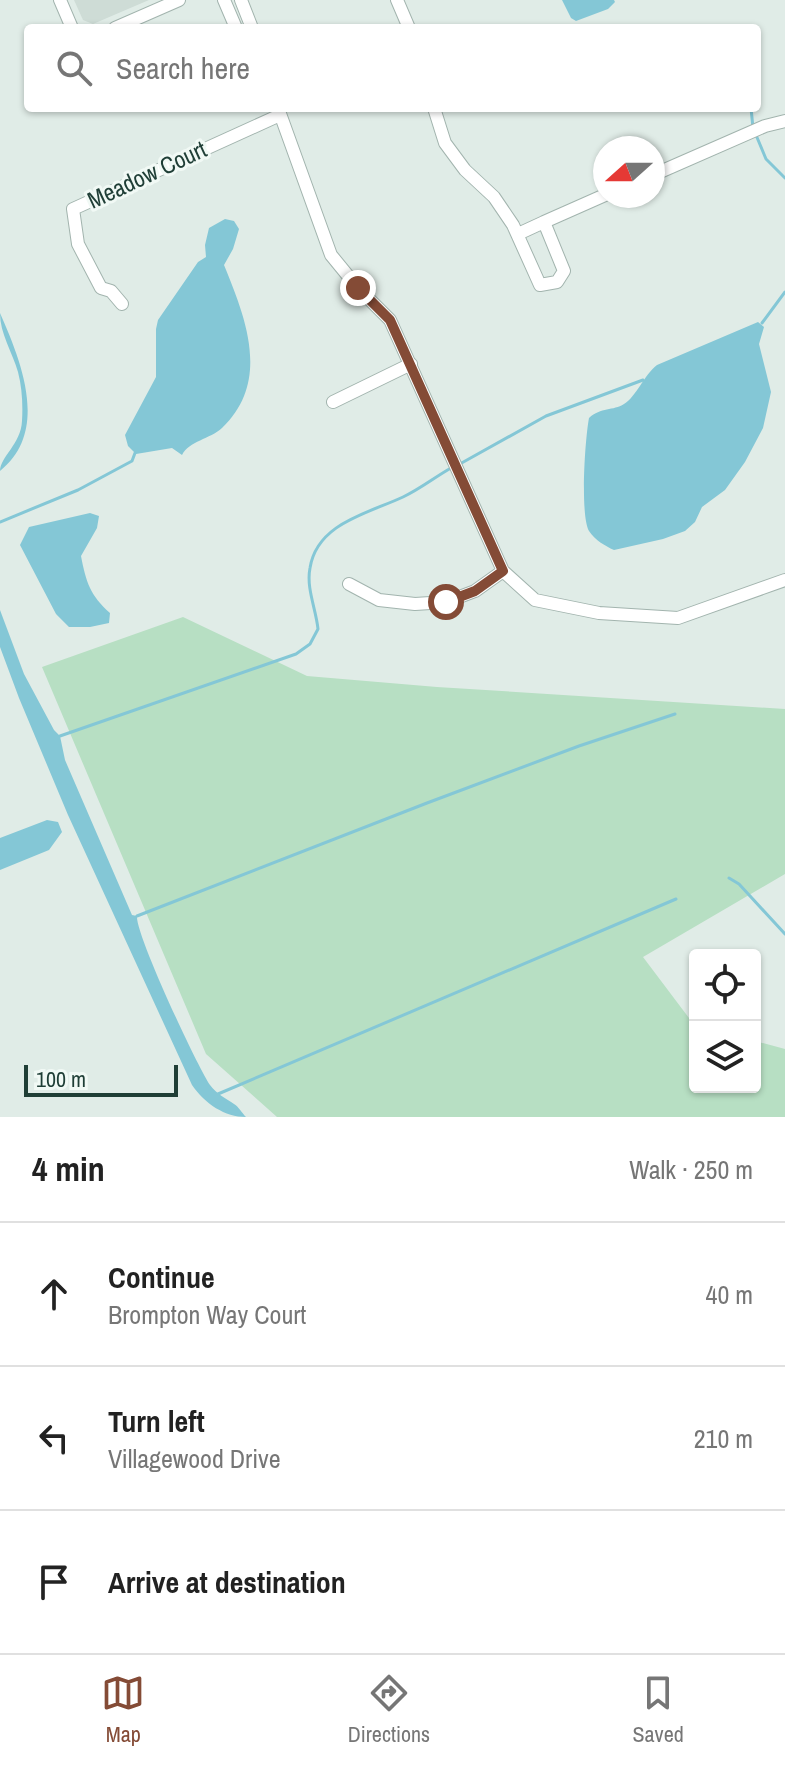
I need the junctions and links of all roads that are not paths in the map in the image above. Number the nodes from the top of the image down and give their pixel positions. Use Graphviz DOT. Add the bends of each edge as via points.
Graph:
graph roads {
  1 [pos="60,0"];
  2 [pos="179,0"];
  3 [pos="224,0"];
  4 [pos="241,0"];
  5 [pos="397,0"];
  6 [pos="70,24"];
  7 [pos="124,24"];
  8 [pos="234,24"];
  9 [pos="250,24"];
  10 [pos="407,24"];
  11 [pos="274,112"];
  12 [pos="279,112"];
  13 [pos="435,112"];
  14 [pos="785,121"];
  15 [pos="665,170"];
  16 [pos="593,200"];
  17 [pos="544,222"];
  18 [pos="518,234"];
  19 [pos="122,304"];
  20 [pos="411,364"];
  21 [pos="333,402"];
  22 [pos="503,571"];
  23 [pos="785,580"];
  24 [pos="349,584"];
  1 -- 6 [label="street"];
  2 -- 7 [label="street"];
  3 -- 8 [label="street"];
  4 -- 9 [label="street"];
  5 -- 10 [label="street"];
  11 -- 19 [label="street, Meadow Court" via="73,209 78,244 101,288"];
  12 -- 20 [label="street" via="331,255 390,320"];
  13 -- 18 [label="street" via="445,143 494,197"];
  14 -- 15 [label="street"];
  16 -- 17 [label="street"];
  17 -- 18 [label="street"];
  17 -- 18 [label="street" via="564,271 557,282 540,285"];
  20 -- 21 [label="street"];
  20 -- 22 [label="street"];
  22 -- 23 [label="street" via="535,600 599,613 678,618"];
  22 -- 24 [label="street" via="475,591 446,602 379,600"];
}
